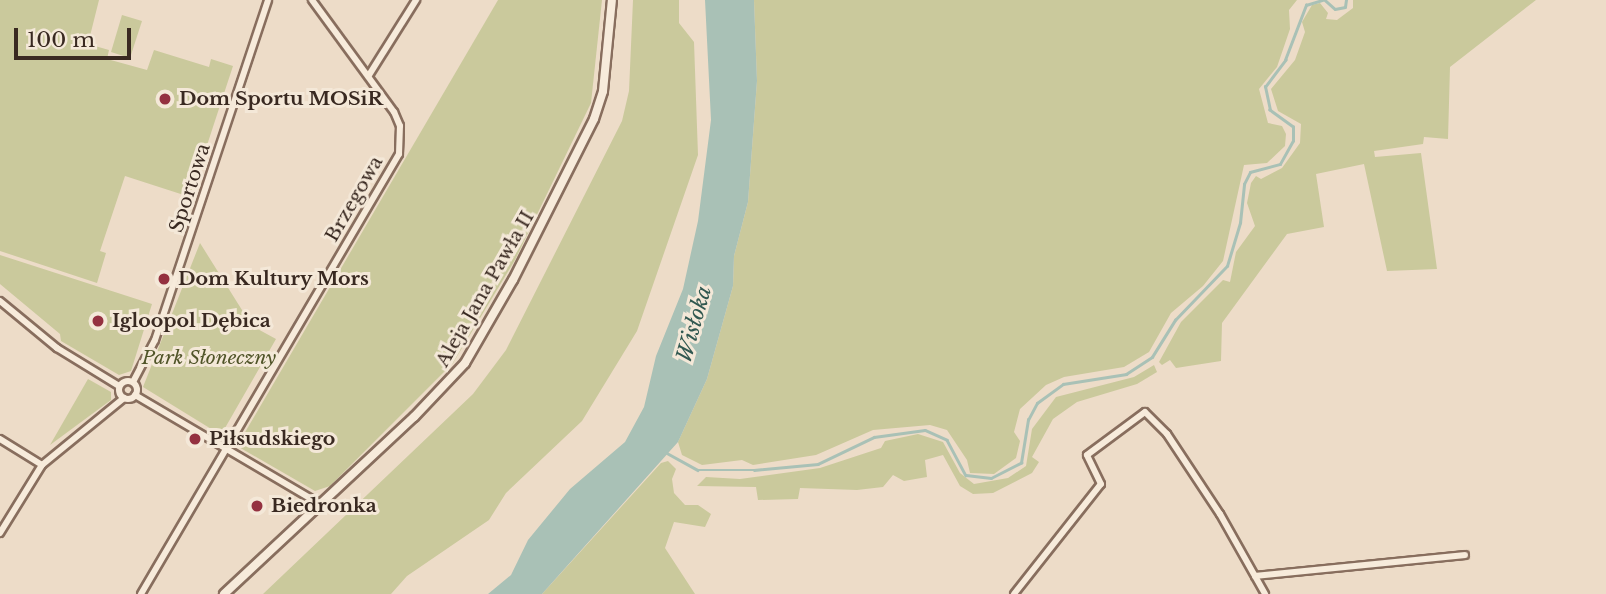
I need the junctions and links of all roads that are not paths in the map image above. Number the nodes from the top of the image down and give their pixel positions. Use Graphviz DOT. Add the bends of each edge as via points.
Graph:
graph roads {
  1 [pos="268,0"];
  2 [pos="312,0"];
  3 [pos="416,0"];
  4 [pos="612,0"];
  5 [pos="369,75"];
  6 [pos="0,301"];
  7 [pos="133,382"];
  8 [pos="119,386"];
  9 [pos="135,395"];
  10 [pos="124,398"];
  11 [pos="0,439"];
  12 [pos="225,449"];
  13 [pos="42,465"];
  14 [pos="320,504"];
  15 [pos="0,533"];
  16 [pos="1465,555"];
  17 [pos="1255,576"];
  18 [pos="141,594"];
  19 [pos="224,594"];
  20 [pos="1014,594"];
  21 [pos="1265,594"];
  1 -- 7 [label="street, Sportowa" via="155,340"];
  2 -- 5 [label="street"];
  3 -- 5 [label="street"];
  4 -- 14 [label="street, Aleja Jana Pawła II" via="603,91 594,119 513,280 465,362 444,387"];
  5 -- 12 [label="street, Brzegowa" via="400,126 398,154"];
  6 -- 8 [label="street" via="57,348"];
  7 -- 8 [label="street"];
  7 -- 9 [label="street"];
  8 -- 10 [label="street"];
  9 -- 10 [label="street"];
  9 -- 12 [label="street"];
  10 -- 13 [label="street"];
  11 -- 13 [label="street"];
  12 -- 14 [label="street"];
  12 -- 18 [label="street, Brzegowa"];
  13 -- 15 [label="street"];
  14 -- 19 [label="street, Aleja Jana Pawła II"];
  16 -- 17 [label="street"];
  17 -- 20 [label="street" via="1167,433 1145,412 1087,455 1101,484"];
  17 -- 21 [label="street"];
}
